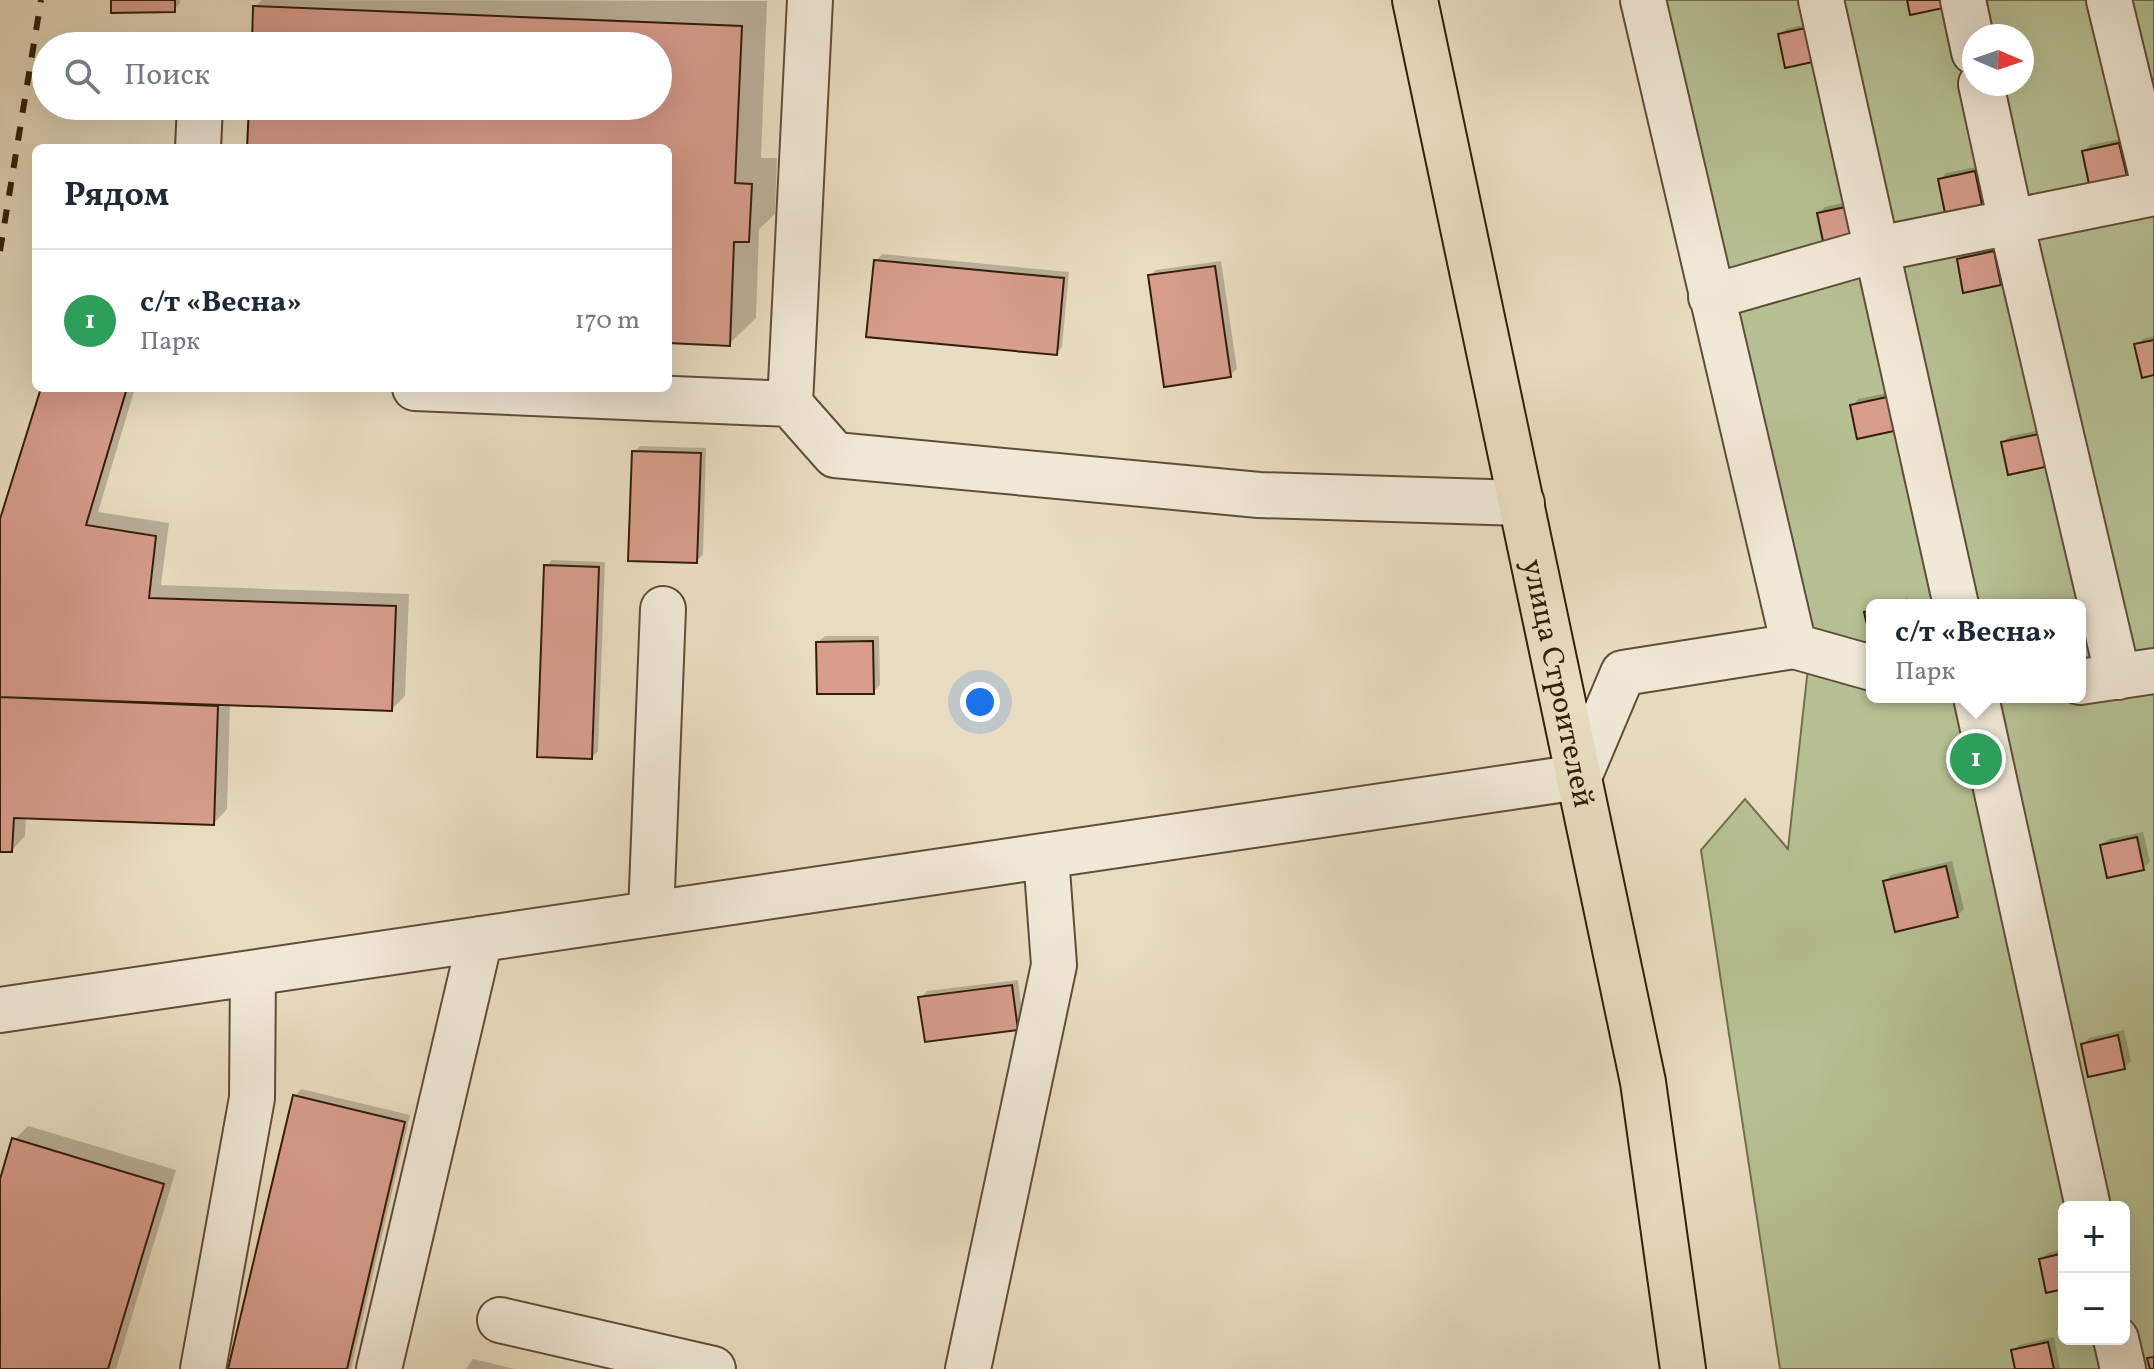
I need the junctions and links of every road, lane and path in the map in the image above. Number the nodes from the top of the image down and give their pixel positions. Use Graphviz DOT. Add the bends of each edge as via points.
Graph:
graph roads {
  1 [pos="810,0"];
  2 [pos="1415,0"];
  3 [pos="1643,0"];
  4 [pos="1821,0"];
  5 [pos="1963,0"];
  6 [pos="2109,0"];
  7 [pos="1968,24"];
  8 [pos="1984,96"];
  9 [pos="199,120"];
  10 [pos="198,144"];
  11 [pos="2154,185"];
  12 [pos="2154,193"];
  13 [pos="2011,222"];
  14 [pos="1878,249"];
  15 [pos="1711,297"];
  16 [pos="509,392"];
  17 [pos="790,404"];
  18 [pos="1522,503"];
  19 [pos="1955,599"];
  20 [pos="663,609"];
  21 [pos="1794,646"];
  22 [pos="1866,666"];
  23 [pos="2117,677"];
  24 [pos="1978,703"];
  25 [pos="1579,777"];
  26 [pos="1046,856"];
  27 [pos="651,914"];
  28 [pos="480,939"];
  29 [pos="253,973"];
  30 [pos="0,1010"];
  31 [pos="2087,1201"];
  32 [pos="500,1320"];
  33 [pos="2117,1345"];
  34 [pos="203,1369"];
  35 [pos="379,1369"];
  36 [pos="713,1369"];
  37 [pos="968,1369"];
  38 [pos="1683,1369"];
  39 [pos="2123,1369"];
  1 -- 17 [label="street"];
  2 -- 18 [label="main road, улица Строителей"];
  3 -- 15 [label="street"];
  4 -- 14 [label="street"];
  5 -- 7 [label="street"];
  6 -- 11 [label="street"];
  8 -- 13 [label="street"];
  9 -- 10 [label="street"];
  12 -- 13 [label="street"];
  13 -- 14 [label="street"];
  13 -- 23 [label="street"];
  14 -- 15 [label="street"];
  14 -- 19 [label="street"];
  15 -- 21 [label="street"];
  16 -- 17 [label="street"];
  17 -- 18 [label="street" via="835,455 1259,495"];
  18 -- 25 [label="main road, улица Строителей"];
  20 -- 27 [label="street"];
  21 -- 22 [label="street"];
  21 -- 25 [label="street" via="1623,673"];
  24 -- 31 [label="street"];
  25 -- 26 [label="street"];
  25 -- 38 [label="main road, улица Строителей" via="1643,1082"];
  26 -- 27 [label="street"];
  26 -- 37 [label="street" via="1054,965"];
  27 -- 28 [label="street"];
  28 -- 29 [label="street"];
  28 -- 35 [label="street"];
  29 -- 30 [label="street"];
  29 -- 34 [label="street" via="252,1098"];
  32 -- 36 [label="street"];
  33 -- 39 [label="street"];
}
